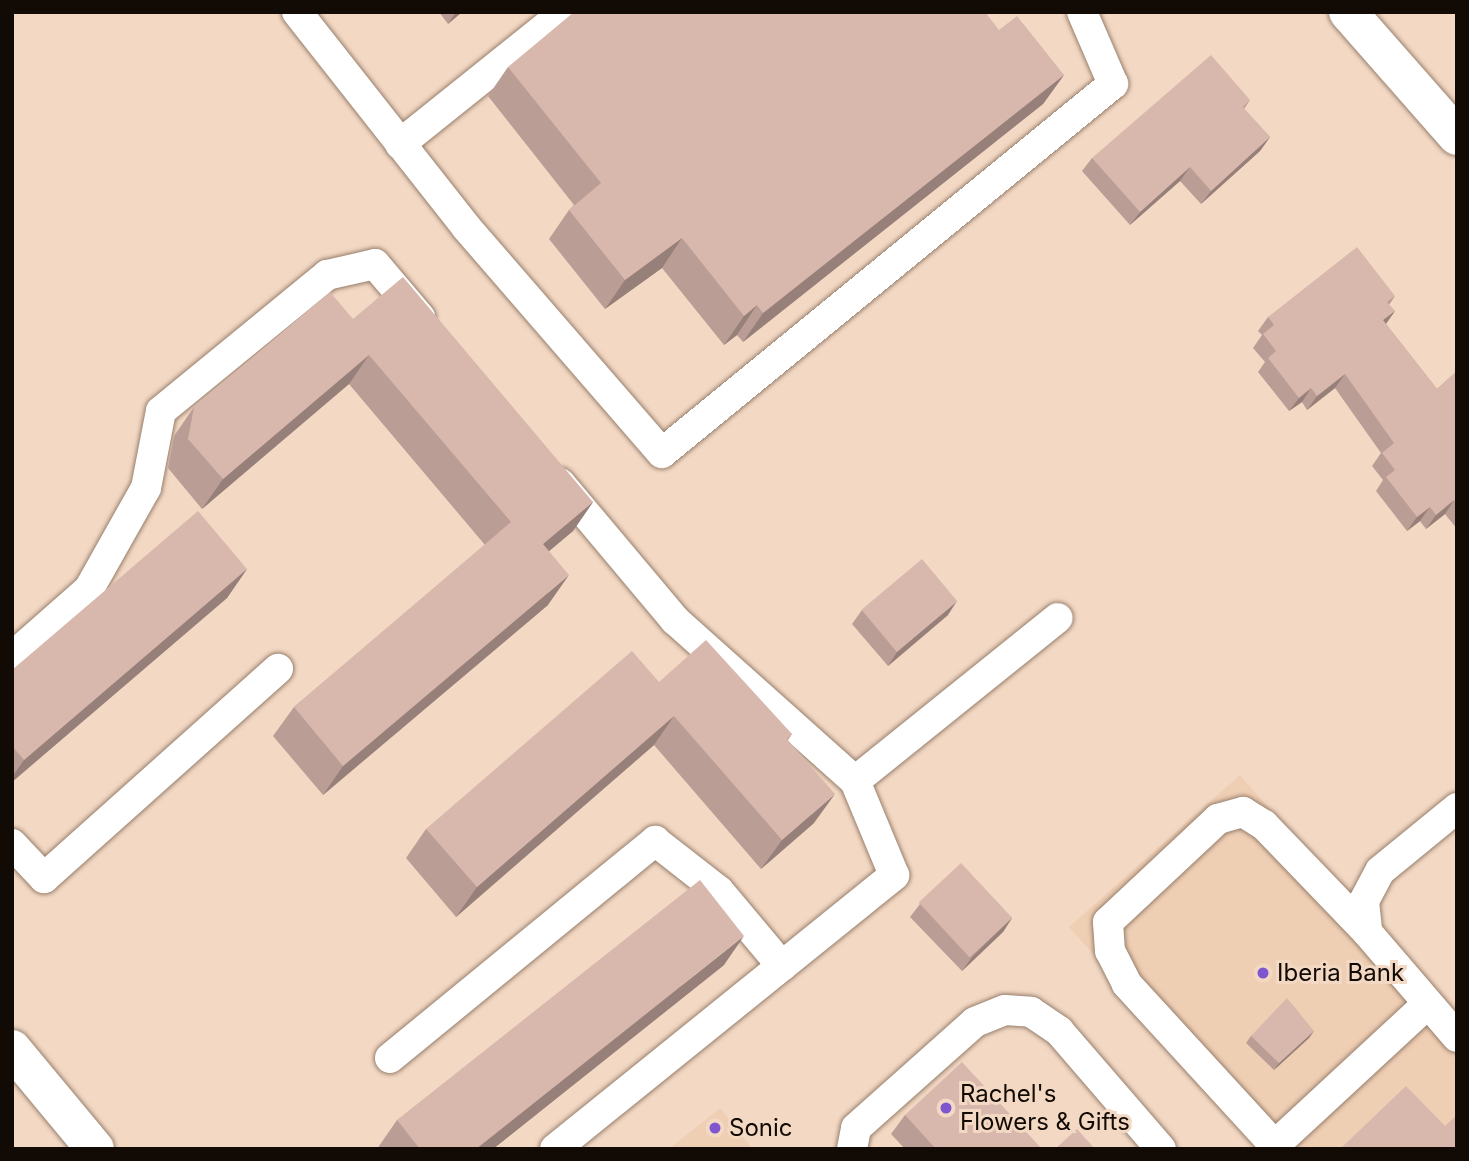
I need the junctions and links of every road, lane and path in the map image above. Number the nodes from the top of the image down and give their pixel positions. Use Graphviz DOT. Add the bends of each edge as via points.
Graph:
graph roads {
  1 [pos="297,12"];
  2 [pos="565,12"];
  3 [pos="1082,12"];
  4 [pos="1348,12"];
  5 [pos="1457,136"];
  6 [pos="400,144"];
  7 [pos="437,338"];
  8 [pos="543,463"];
  9 [pos="1058,618"];
  10 [pos="12,657"];
  11 [pos="278,670"];
  12 [pos="856,780"];
  13 [pos="1457,808"];
  14 [pos="12,844"];
  15 [pos="1367,932"];
  16 [pos="782,966"];
  17 [pos="1427,1004"];
  18 [pos="1457,1037"];
  19 [pos="12,1049"];
  20 [pos="390,1058"];
  21 [pos="1276,1147"];
  22 [pos="95,1149"];
  23 [pos="555,1149"];
  24 [pos="852,1149"];
  25 [pos="1161,1149"];
  1 -- 6 [label="lane"];
  2 -- 6 [label="lane"];
  3 -- 6 [label="lane" via="1113,84 662,453"];
  4 -- 5 [label="street"];
  7 -- 10 [label="lane" via="375,264 327,275 161,411 146,488 89,589"];
  8 -- 12 [label="lane" via="675,620"];
  9 -- 12 [label="lane"];
  11 -- 14 [label="lane" via="44,878"];
  12 -- 16 [label="lane" via="894,876"];
  13 -- 15 [label="lane" via="1380,871 1364,901"];
  15 -- 17 [label="lane"];
  15 -- 21 [label="lane" via="1264,825 1243,812 1218,819 1108,922 1110,951 1127,984"];
  16 -- 20 [label="lane" via="719,891 655,841"];
  16 -- 23 [label="lane"];
  17 -- 18 [label="lane"];
  17 -- 21 [label="lane"];
  19 -- 22 [label="street"];
  24 -- 25 [label="lane" via="856,1128 975,1022 1005,1010 1031,1013 1059,1031"];
}
